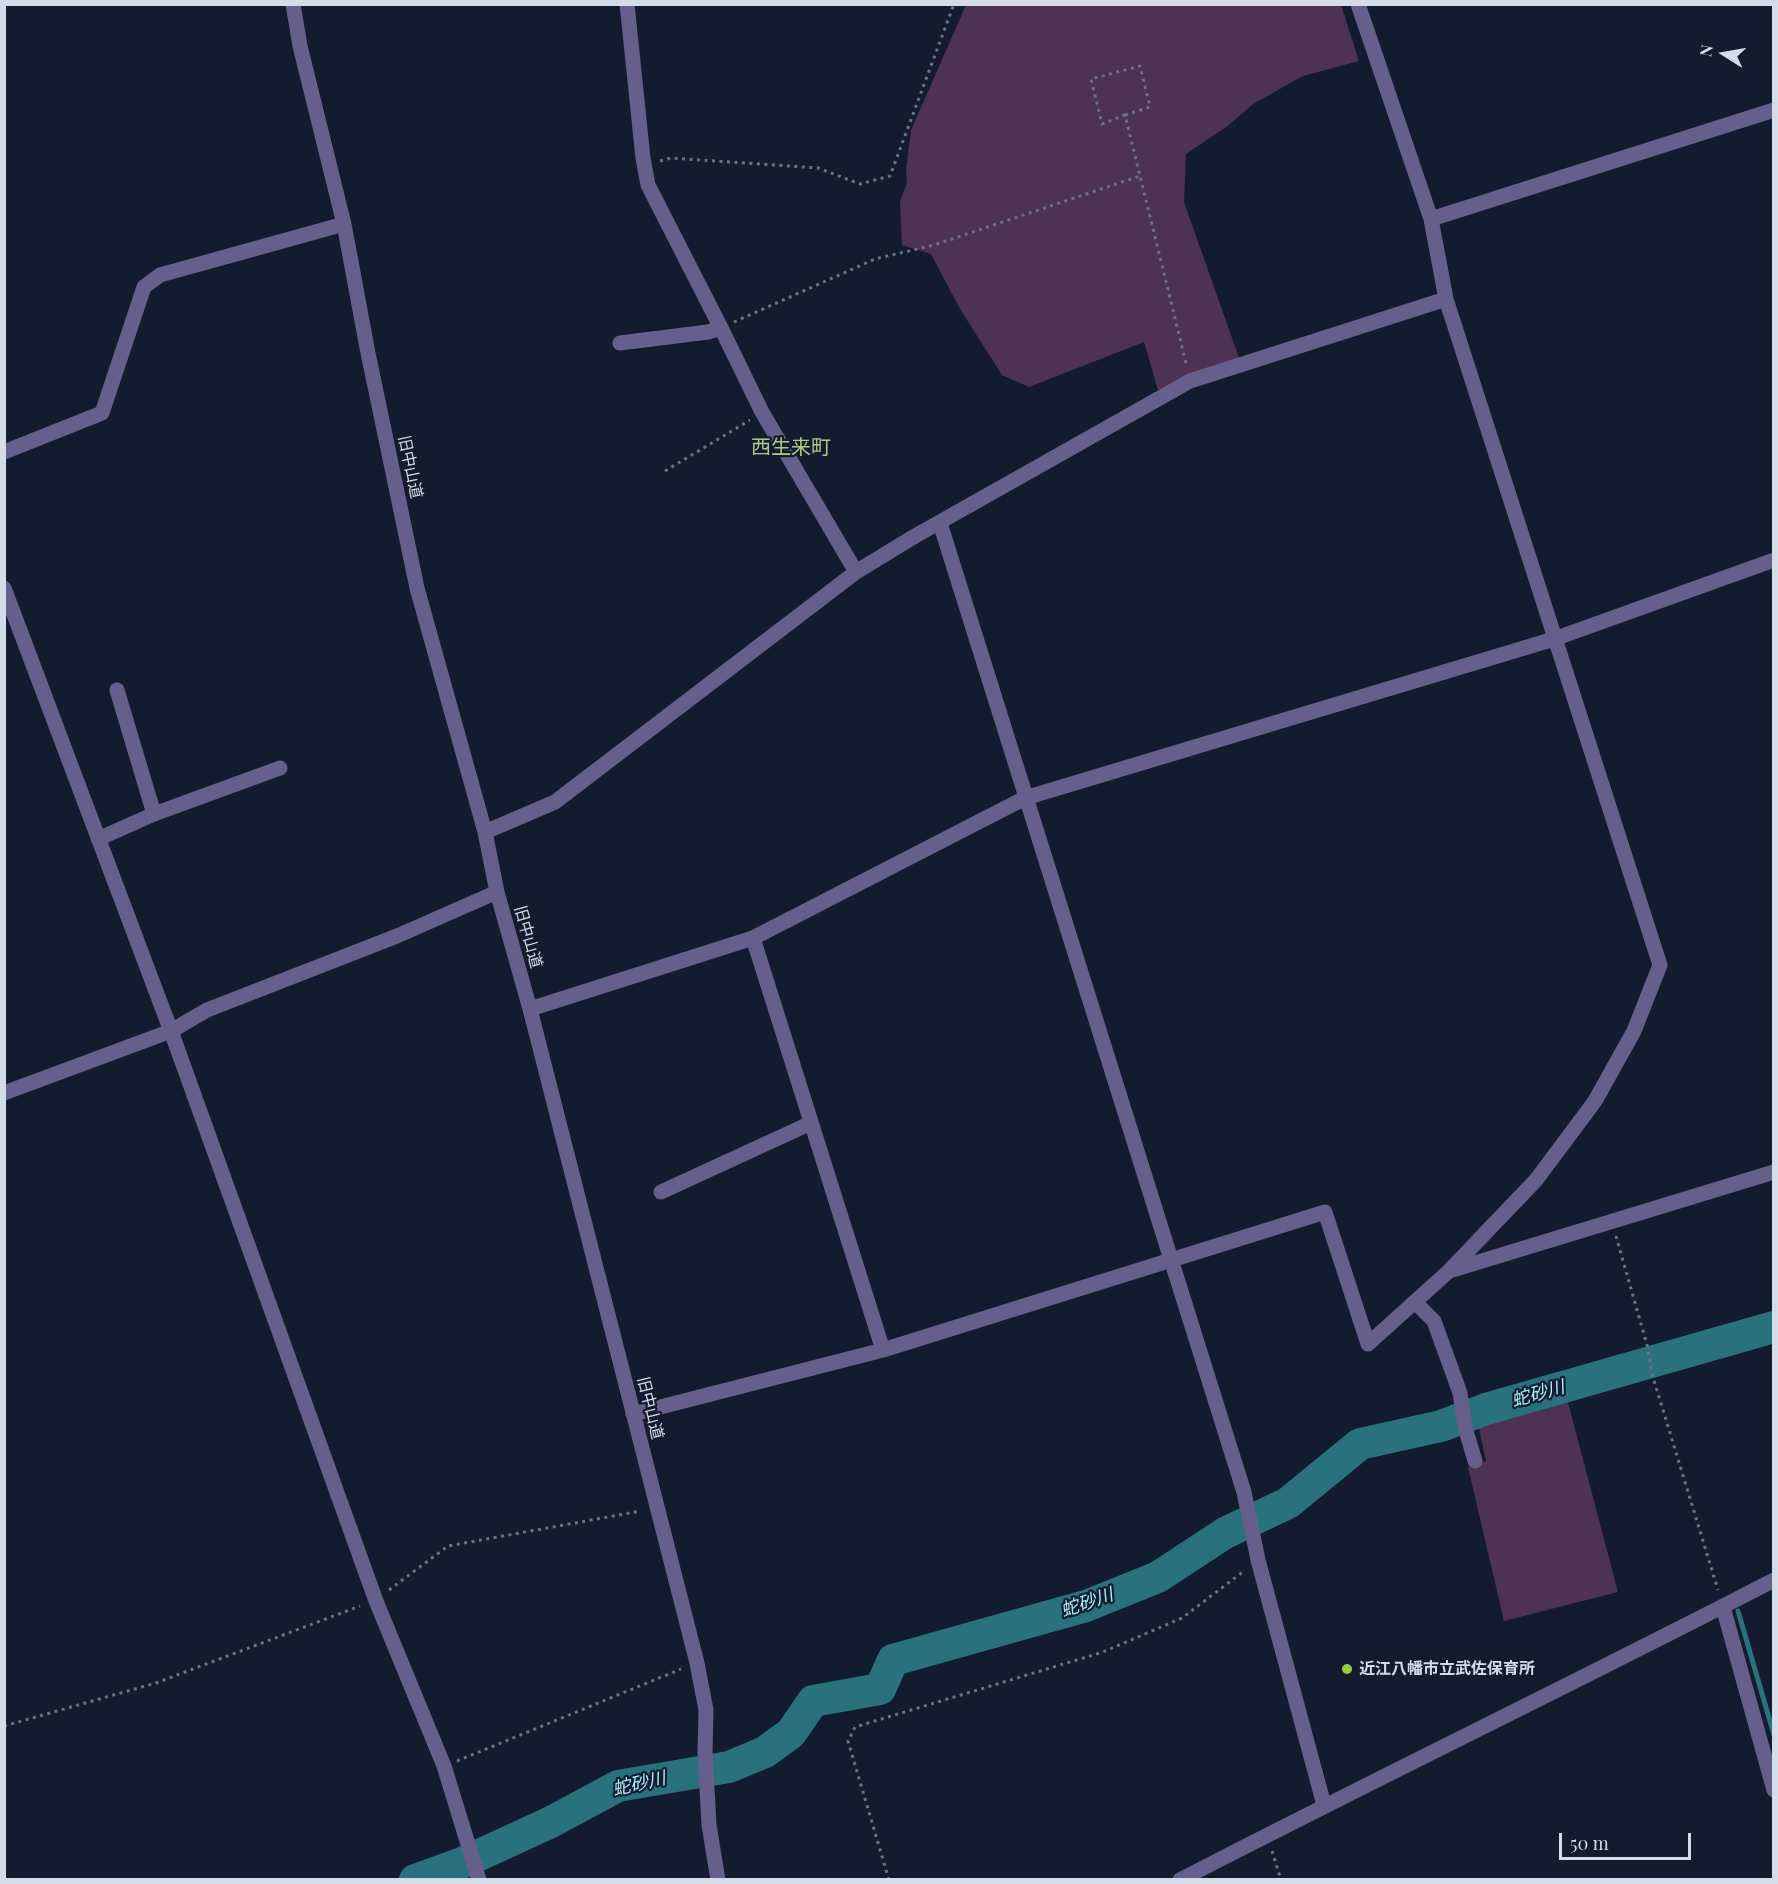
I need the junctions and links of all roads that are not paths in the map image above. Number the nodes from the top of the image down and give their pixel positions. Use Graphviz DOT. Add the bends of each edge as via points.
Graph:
graph roads {
  1 [pos="292,4"];
  2 [pos="627,4"];
  3 [pos="1358,4"];
  4 [pos="1773,110"];
  5 [pos="1431,219"];
  6 [pos="344,224"];
  7 [pos="1446,299"];
  8 [pos="721,328"];
  9 [pos="620,343"];
  10 [pos="4,452"];
  11 [pos="940,523"];
  12 [pos="1773,561"];
  13 [pos="856,572"];
  14 [pos="4,588"];
  15 [pos="1554,639"];
  16 [pos="117,690"];
  17 [pos="280,768"];
  18 [pos="1025,798"];
  19 [pos="154,814"];
  20 [pos="485,832"];
  21 [pos="98,839"];
  22 [pos="497,892"];
  23 [pos="753,938"];
  24 [pos="530,1009"];
  25 [pos="171,1031"];
  26 [pos="4,1093"];
  27 [pos="811,1123"];
  28 [pos="1773,1172"];
  29 [pos="662,1192"];
  30 [pos="1172,1260"];
  31 [pos="1449,1271"];
  32 [pos="1414,1302"];
  33 [pos="883,1350"];
  34 [pos="633,1414"];
  35 [pos="1475,1461"];
  36 [pos="1773,1580"];
  37 [pos="1723,1606"];
  38 [pos="1773,1790"];
  39 [pos="1324,1805"];
  40 [pos="477,1874"];
  41 [pos="718,1880"];
  42 [pos="1180,1880"];
  1 -- 6 [label="street, 旧中山道"];
  2 -- 8 [label="street" via="648,185"];
  3 -- 5 [label="street"];
  4 -- 5 [label="street"];
  5 -- 7 [label="street"];
  6 -- 10 [label="street" via="160,275 144,287 102,412"];
  6 -- 20 [label="street, 旧中山道" via="417,588"];
  7 -- 11 [label="street" via="1190,381"];
  7 -- 15 [label="street"];
  8 -- 9 [label="street"];
  8 -- 13 [label="street" via="762,412"];
  11 -- 13 [label="street"];
  11 -- 18 [label="street"];
  12 -- 15 [label="street"];
  13 -- 20 [label="street" via="555,802"];
  14 -- 21 [label="street"];
  15 -- 18 [label="street"];
  15 -- 31 [label="street" via="1660,965 1634,1031 1595,1101 1536,1180"];
  16 -- 19 [label="street"];
  17 -- 19 [label="street"];
  18 -- 23 [label="street"];
  18 -- 30 [label="street"];
  19 -- 21 [label="street"];
  20 -- 22 [label="street, 旧中山道"];
  21 -- 25 [label="street"];
  22 -- 24 [label="street, 旧中山道"];
  22 -- 25 [label="street" via="397,936 207,1010"];
  23 -- 24 [label="street"];
  23 -- 27 [label="street"];
  24 -- 34 [label="street, 旧中山道"];
  25 -- 26 [label="street"];
  25 -- 40 [label="street" via="376,1600 444,1766"];
  27 -- 29 [label="street"];
  27 -- 33 [label="street"];
  28 -- 31 [label="street"];
  30 -- 32 [label="street" via="1325,1212 1368,1344"];
  30 -- 33 [label="street"];
  30 -- 39 [label="street" via="1246,1505"];
  31 -- 32 [label="street"];
  32 -- 35 [label="street" via="1434,1321 1460,1394"];
  33 -- 34 [label="street"];
  34 -- 41 [label="street, 旧中山道" via="706,1710 709,1825"];
  36 -- 37 [label="street"];
  37 -- 38 [label="street"];
  37 -- 39 [label="street"];
  39 -- 42 [label="street"];
}
